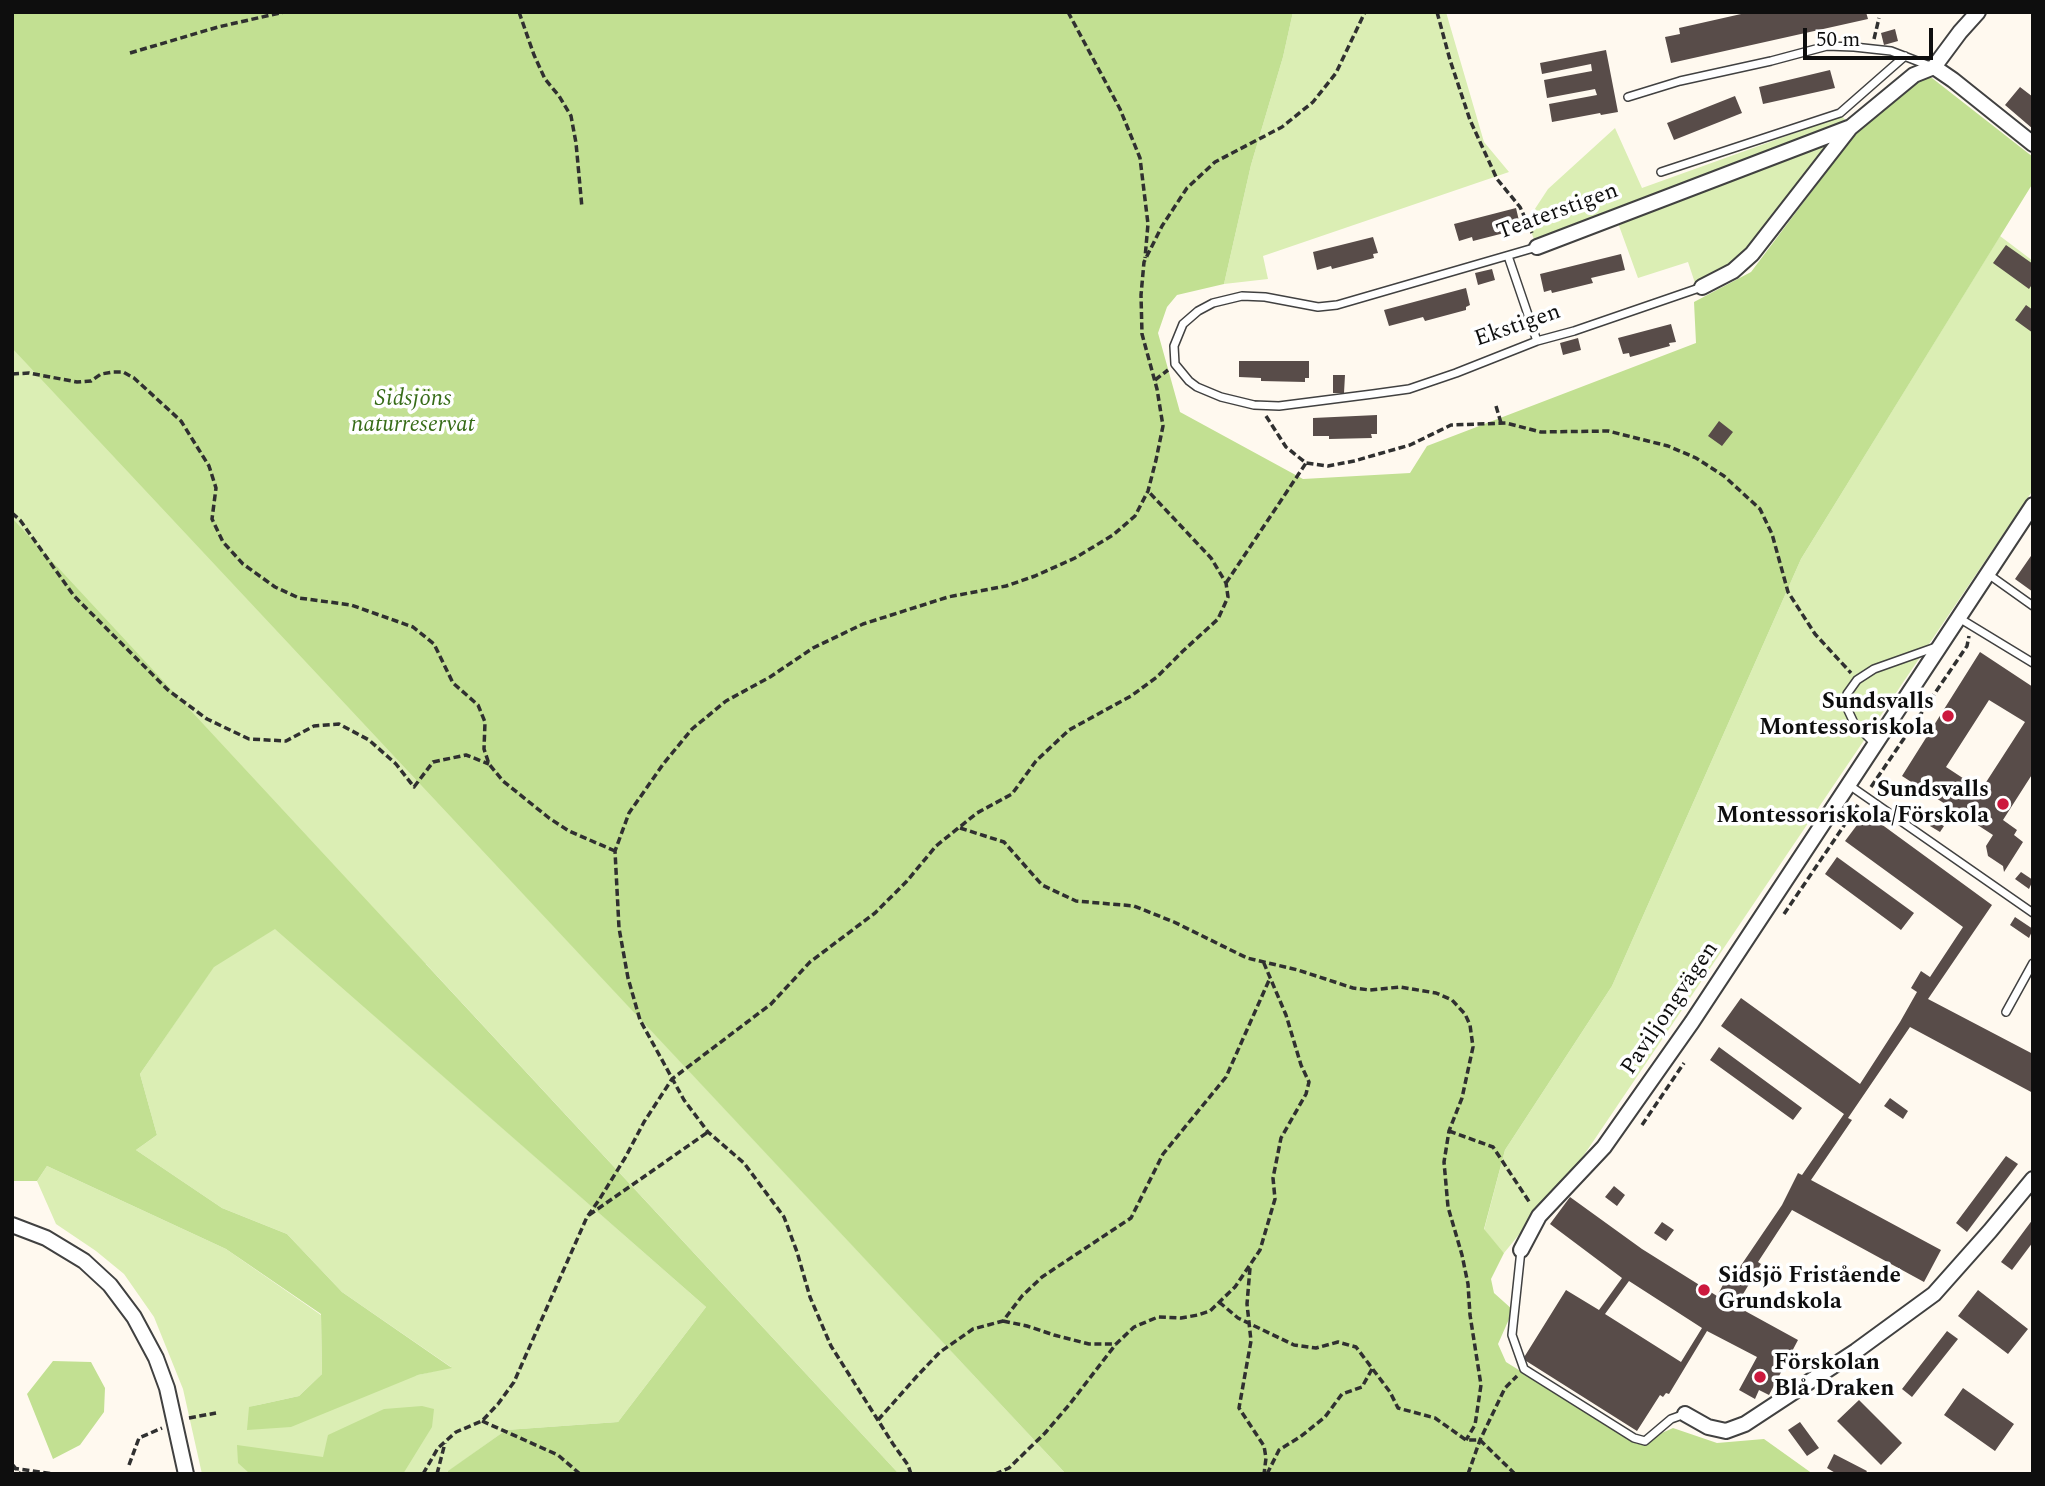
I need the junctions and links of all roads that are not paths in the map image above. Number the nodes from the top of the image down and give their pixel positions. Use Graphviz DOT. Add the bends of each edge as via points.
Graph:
graph roads {
  1 [pos="1978,12"];
  2 [pos="1905,56"];
  3 [pos="1934,67"];
  4 [pos="1628,97"];
  5 [pos="1840,113"];
  6 [pos="1851,127"];
  7 [pos="2033,144"];
  8 [pos="1661,172"];
  9 [pos="1537,247"];
  10 [pos="1508,256"];
  11 [pos="1702,287"];
  12 [pos="1181,328"];
  13 [pos="1536,341"];
  14 [pos="2033,505"];
  15 [pos="1988,573"];
  16 [pos="2033,607"];
  17 [pos="1965,622"];
  18 [pos="1940,646"];
  19 [pos="2033,663"];
  20 [pos="1875,744"];
  21 [pos="1848,785"];
  22 [pos="2033,913"];
  23 [pos="2033,963"];
  24 [pos="2006,1012"];
  25 [pos="2033,1179"];
  26 [pos="12,1225"];
  27 [pos="1521,1250"];
  28 [pos="1685,1414"];
  29 [pos="186,1474"];
  1 -- 3 [label="street"];
  2 -- 3 [label="lane"];
  2 -- 4 [label="lane" via="1827,46"];
  2 -- 5 [label="lane"];
  3 -- 6 [label="street, Teaterstigen" via="1914,75"];
  3 -- 7 [label="street"];
  5 -- 6 [label="lane"];
  5 -- 8 [label="lane"];
  6 -- 9 [label="street, Teaterstigen"];
  6 -- 11 [label="street, Ekstigen" via="1752,254 1733,271"];
  9 -- 10 [label="lane, Teaterstigen"];
  10 -- 12 [label="lane, Teaterstigen" via="1337,305 1318,307 1242,296 1213,303"];
  10 -- 13 [label="lane"];
  11 -- 13 [label="lane, Ekstigen"];
  12 -- 13 [label="lane, Ekstigen" via="1173,358 1189,381 1221,397 1279,406 1409,389"];
  14 -- 15 [label="street, Paviljongvägen"];
  15 -- 16 [label="lane"];
  15 -- 17 [label="street, Paviljongvägen"];
  17 -- 18 [label="street, Paviljongvägen"];
  17 -- 19 [label="lane"];
  18 -- 20 [label="street, Paviljongvägen"];
  18 -- 20 [label="lane" via="1874,669 1847,694 1854,723"];
  20 -- 21 [label="street, Paviljongvägen"];
  21 -- 22 [label="lane"];
  21 -- 27 [label="street, Paviljongvägen" via="1692,1022 1604,1147 1538,1216"];
  23 -- 24 [label="lane"];
  25 -- 28 [label="street" via="1934,1294 1856,1351 1745,1424 1726,1431"];
  26 -- 29 [label="street" via="46,1238 84,1261 134,1317 167,1388"];
  27 -- 28 [label="lane" via="1512,1335 1524,1369 1634,1438 1645,1441 1671,1419"];
}
